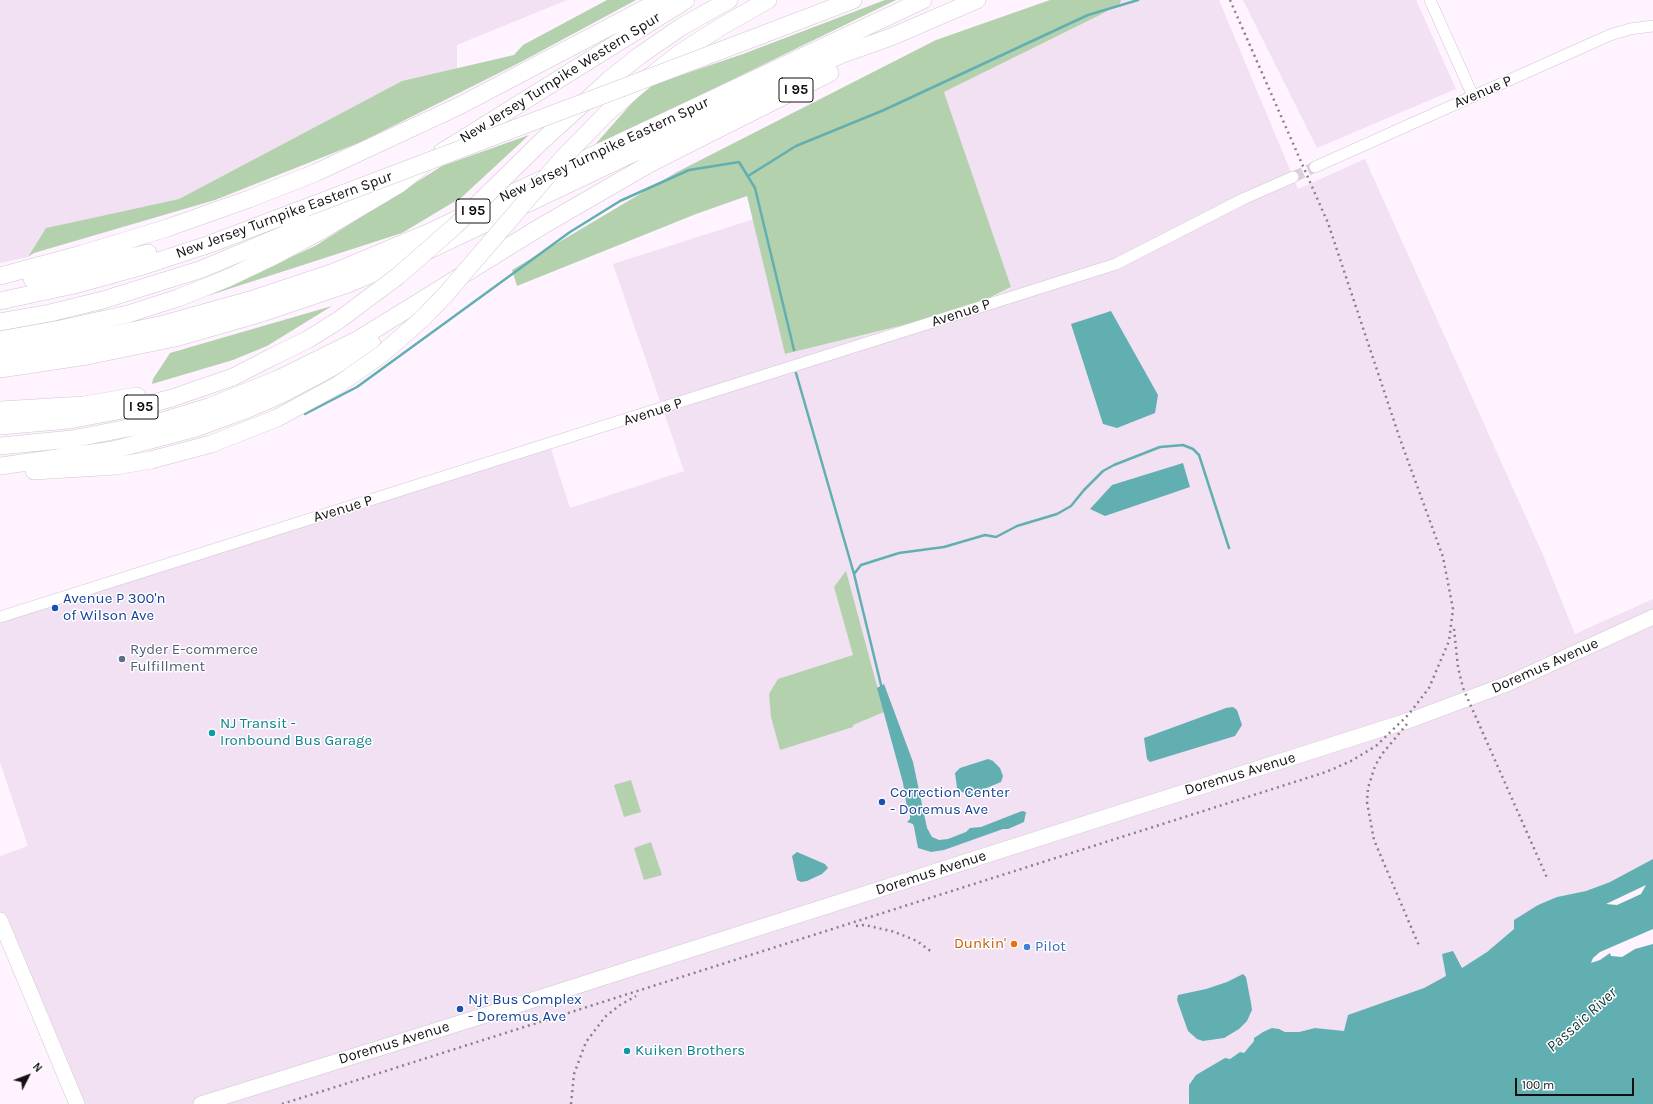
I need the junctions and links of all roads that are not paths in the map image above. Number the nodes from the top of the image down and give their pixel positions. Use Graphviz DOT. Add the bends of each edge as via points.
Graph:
graph roads {
  1 [pos="661,0"];
  2 [pos="686,0"];
  3 [pos="729,0"];
  4 [pos="768,0"];
  5 [pos="853,0"];
  6 [pos="923,0"];
  7 [pos="977,0"];
  8 [pos="1430,0"];
  9 [pos="1653,26"];
  10 [pos="891,37"];
  11 [pos="1473,96"];
  12 [pos="436,156"];
  13 [pos="1316,167"];
  14 [pos="1293,177"];
  15 [pos="556,218"];
  16 [pos="255,224"];
  17 [pos="0,276"];
  18 [pos="0,286"];
  19 [pos="0,301"];
  20 [pos="0,322"];
  21 [pos="0,340"];
  22 [pos="0,353"];
  23 [pos="274,356"];
  24 [pos="0,369"];
  25 [pos="0,410"];
  26 [pos="0,426"];
  27 [pos="0,446"];
  28 [pos="0,466"];
  29 [pos="0,470"];
  30 [pos="0,616"];
  31 [pos="1653,617"];
  32 [pos="0,920"];
  33 [pos="77,1104"];
  34 [pos="201,1104"];
  1 -- 17 [label="highway" via="453,109 315,173 166,228"];
  2 -- 12 [label="highway, New Jersey Turnpike Western Spur"];
  3 -- 23 [label="highway, New Jersey Turnpike Western Spur / I 95, bridge" via="681,27 634,60 595,92 459,222 398,276 339,320"];
  4 -- 29 [label="highway, bridge" via="680,53 608,112 561,160 423,318 382,354 333,388 277,418 211,444 151,460 90,468"];
  5 -- 16 [label="highway, New Jersey Turnpike Eastern Spur, bridge" via="305,208"];
  6 -- 22 [label="highway, New Jersey Turnpike Eastern Spur / I 95" via="439,227 334,272 250,300 164,324 78,342"];
  7 -- 10 [label="highway, New Jersey Turnpike Eastern Spur / I 95"];
  8 -- 11 [label="street"];
  9 -- 11 [label="street, Avenue P" via="1610,35"];
  10 -- 15 [label="highway, New Jersey Turnpike Eastern Spur / I 95" via="844,66 667,155"];
  10 -- 24 [label="highway, New Jersey Turnpike Eastern Spur / I 95" via="840,55 425,252 348,284 257,315 175,338 87,356"];
  11 -- 13 [label="street, Avenue P"];
  12 -- 20 [label="highway, New Jersey Turnpike Western Spur" via="299,228 220,262 118,296 56,312"];
  12 -- 21 [label="highway, New Jersey Turnpike Western Spur" via="353,212 286,250 228,278 128,314"];
  14 -- 30 [label="street, Avenue P" via="1243,199 1116,264"];
  15 -- 27 [label="highway, New Jersey Turnpike Eastern Spur / I 95" via="359,339 311,364 244,393 182,415 125,429 72,439"];
  15 -- 28 [label="highway" via="520,249 395,329 331,368 265,401 214,422 149,442 95,453"];
  16 -- 18 [label="highway" via="181,246"];
  16 -- 19 [label="highway, New Jersey Turnpike Eastern Spur" via="182,254 126,271"];
  23 -- 25 [label="highway, New Jersey Turnpike Western Spur / I 95" via="184,385 135,396 69,406"];
  23 -- 26 [label="highway, New Jersey Turnpike Western Spur / I 95" via="233,377 144,406 75,419"];
  31 -- 34 [label="main road, Doremus Avenue" via="1507,684 1422,716"];
  32 -- 33 [label="main road"];
}
